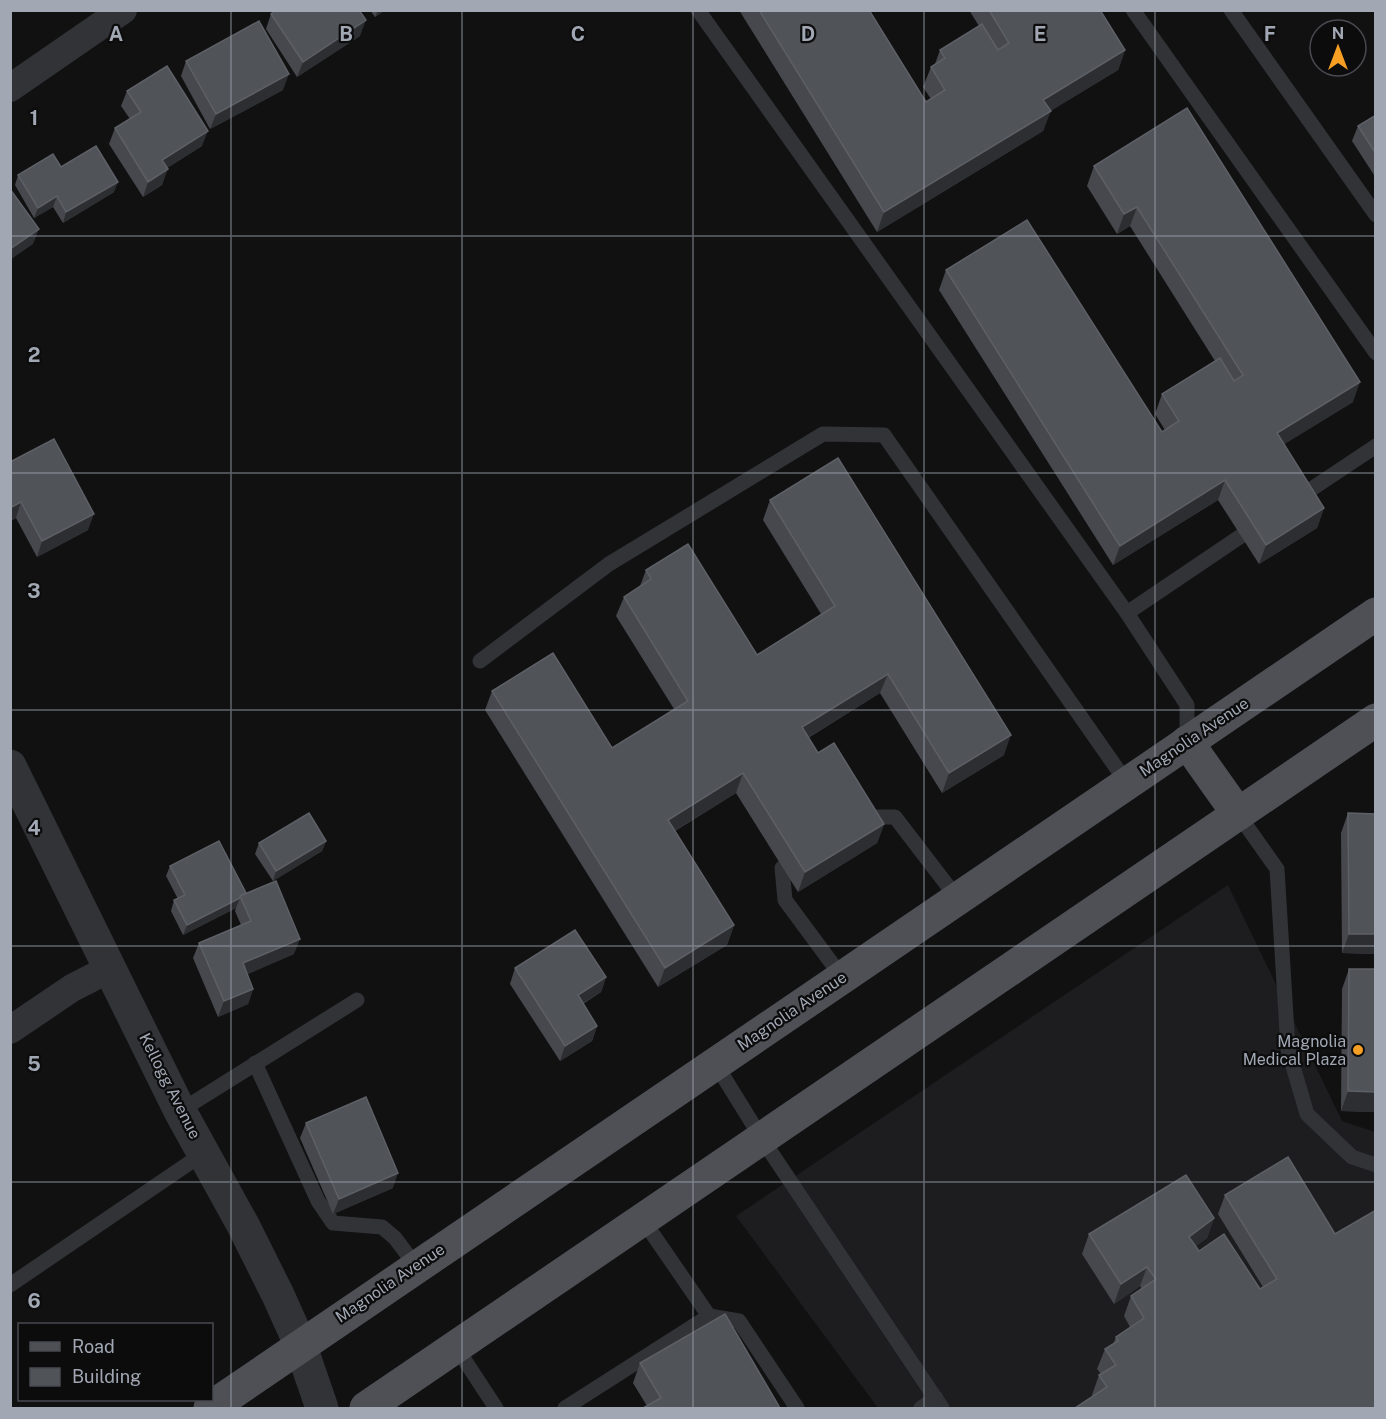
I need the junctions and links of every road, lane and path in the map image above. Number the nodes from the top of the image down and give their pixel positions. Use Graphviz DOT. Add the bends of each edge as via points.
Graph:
graph roads {
  1 [pos="123,10"];
  2 [pos="698,10"];
  3 [pos="1133,10"];
  4 [pos="1231,10"];
  5 [pos="10,88"];
  6 [pos="1376,215"];
  7 [pos="1376,353"];
  8 [pos="1376,446"];
  9 [pos="1298,498"];
  10 [pos="1240,536"];
  11 [pos="1127,613"];
  12 [pos="1376,614"];
  13 [pos="480,660"];
  14 [pos="1376,720"];
  15 [pos="1187,742"];
  16 [pos="10,766"];
  17 [pos="1126,783"];
  18 [pos="1238,814"];
  19 [pos="860,817"];
  20 [pos="782,868"];
  21 [pos="957,898"];
  22 [pos="111,968"];
  23 [pos="842,976"];
  24 [pos="357,1000"];
  25 [pos="10,1030"];
  26 [pos="255,1063"];
  27 [pos="716,1063"];
  28 [pos="180,1111"];
  29 [pos="762,1139"];
  30 [pos="204,1153"];
  31 [pos="1376,1165"];
  32 [pos="643,1220"];
  33 [pos="416,1266"];
  34 [pos="10,1285"];
  35 [pos="709,1316"];
  36 [pos="300,1344"];
  37 [pos="456,1347"];
  38 [pos="939,1403"];
  39 [pos="210,1408"];
  40 [pos="322,1408"];
  41 [pos="366,1408"];
  42 [pos="496,1408"];
  43 [pos="565,1408"];
  44 [pos="797,1408"];
  45 [pos="921,1408"];
  1 -- 5 [label="street"];
  2 -- 11 [label="lane"];
  3 -- 7 [label="lane"];
  4 -- 6 [label="lane"];
  8 -- 9 [label="lane"];
  10 -- 11 [label="lane"];
  11 -- 15 [label="lane" via="1187,705"];
  12 -- 15 [label="main road, Magnolia Avenue"];
  13 -- 17 [label="lane" via="609,564 823,434 884,435"];
  14 -- 18 [label="main road"];
  15 -- 17 [label="main road, Magnolia Avenue"];
  15 -- 18 [label="main road"];
  16 -- 22 [label="street, Kellogg Avenue"];
  17 -- 21 [label="main road, Magnolia Avenue"];
  18 -- 29 [label="main road"];
  18 -- 31 [label="lane" via="1276,869 1288,1050 1306,1114 1352,1157"];
  19 -- 21 [label="lane" via="895,817"];
  20 -- 23 [label="lane" via="785,900"];
  21 -- 23 [label="main road, Magnolia Avenue"];
  22 -- 25 [label="street" via="72,988"];
  22 -- 28 [label="street, Kellogg Avenue"];
  23 -- 27 [label="main road, Magnolia Avenue"];
  24 -- 26 [label="lane"];
  26 -- 28 [label="lane"];
  26 -- 33 [label="lane" via="318,1201 333,1223 382,1227"];
  27 -- 29 [label="lane"];
  27 -- 33 [label="main road, Magnolia Avenue"];
  28 -- 30 [label="street, Kellogg Avenue"];
  29 -- 32 [label="main road"];
  29 -- 38 [label="lane"];
  30 -- 34 [label="lane"];
  30 -- 36 [label="street, Kellogg Avenue"];
  32 -- 35 [label="lane"];
  32 -- 37 [label="main road"];
  33 -- 36 [label="main road, Magnolia Avenue"];
  35 -- 43 [label="lane"];
  35 -- 44 [label="lane" via="739,1321"];
  36 -- 39 [label="main road, Magnolia Avenue"];
  36 -- 40 [label="street, Kellogg Avenue"];
  37 -- 41 [label="main road"];
  37 -- 42 [label="lane"];
  38 -- 45 [label="lane"];
}
